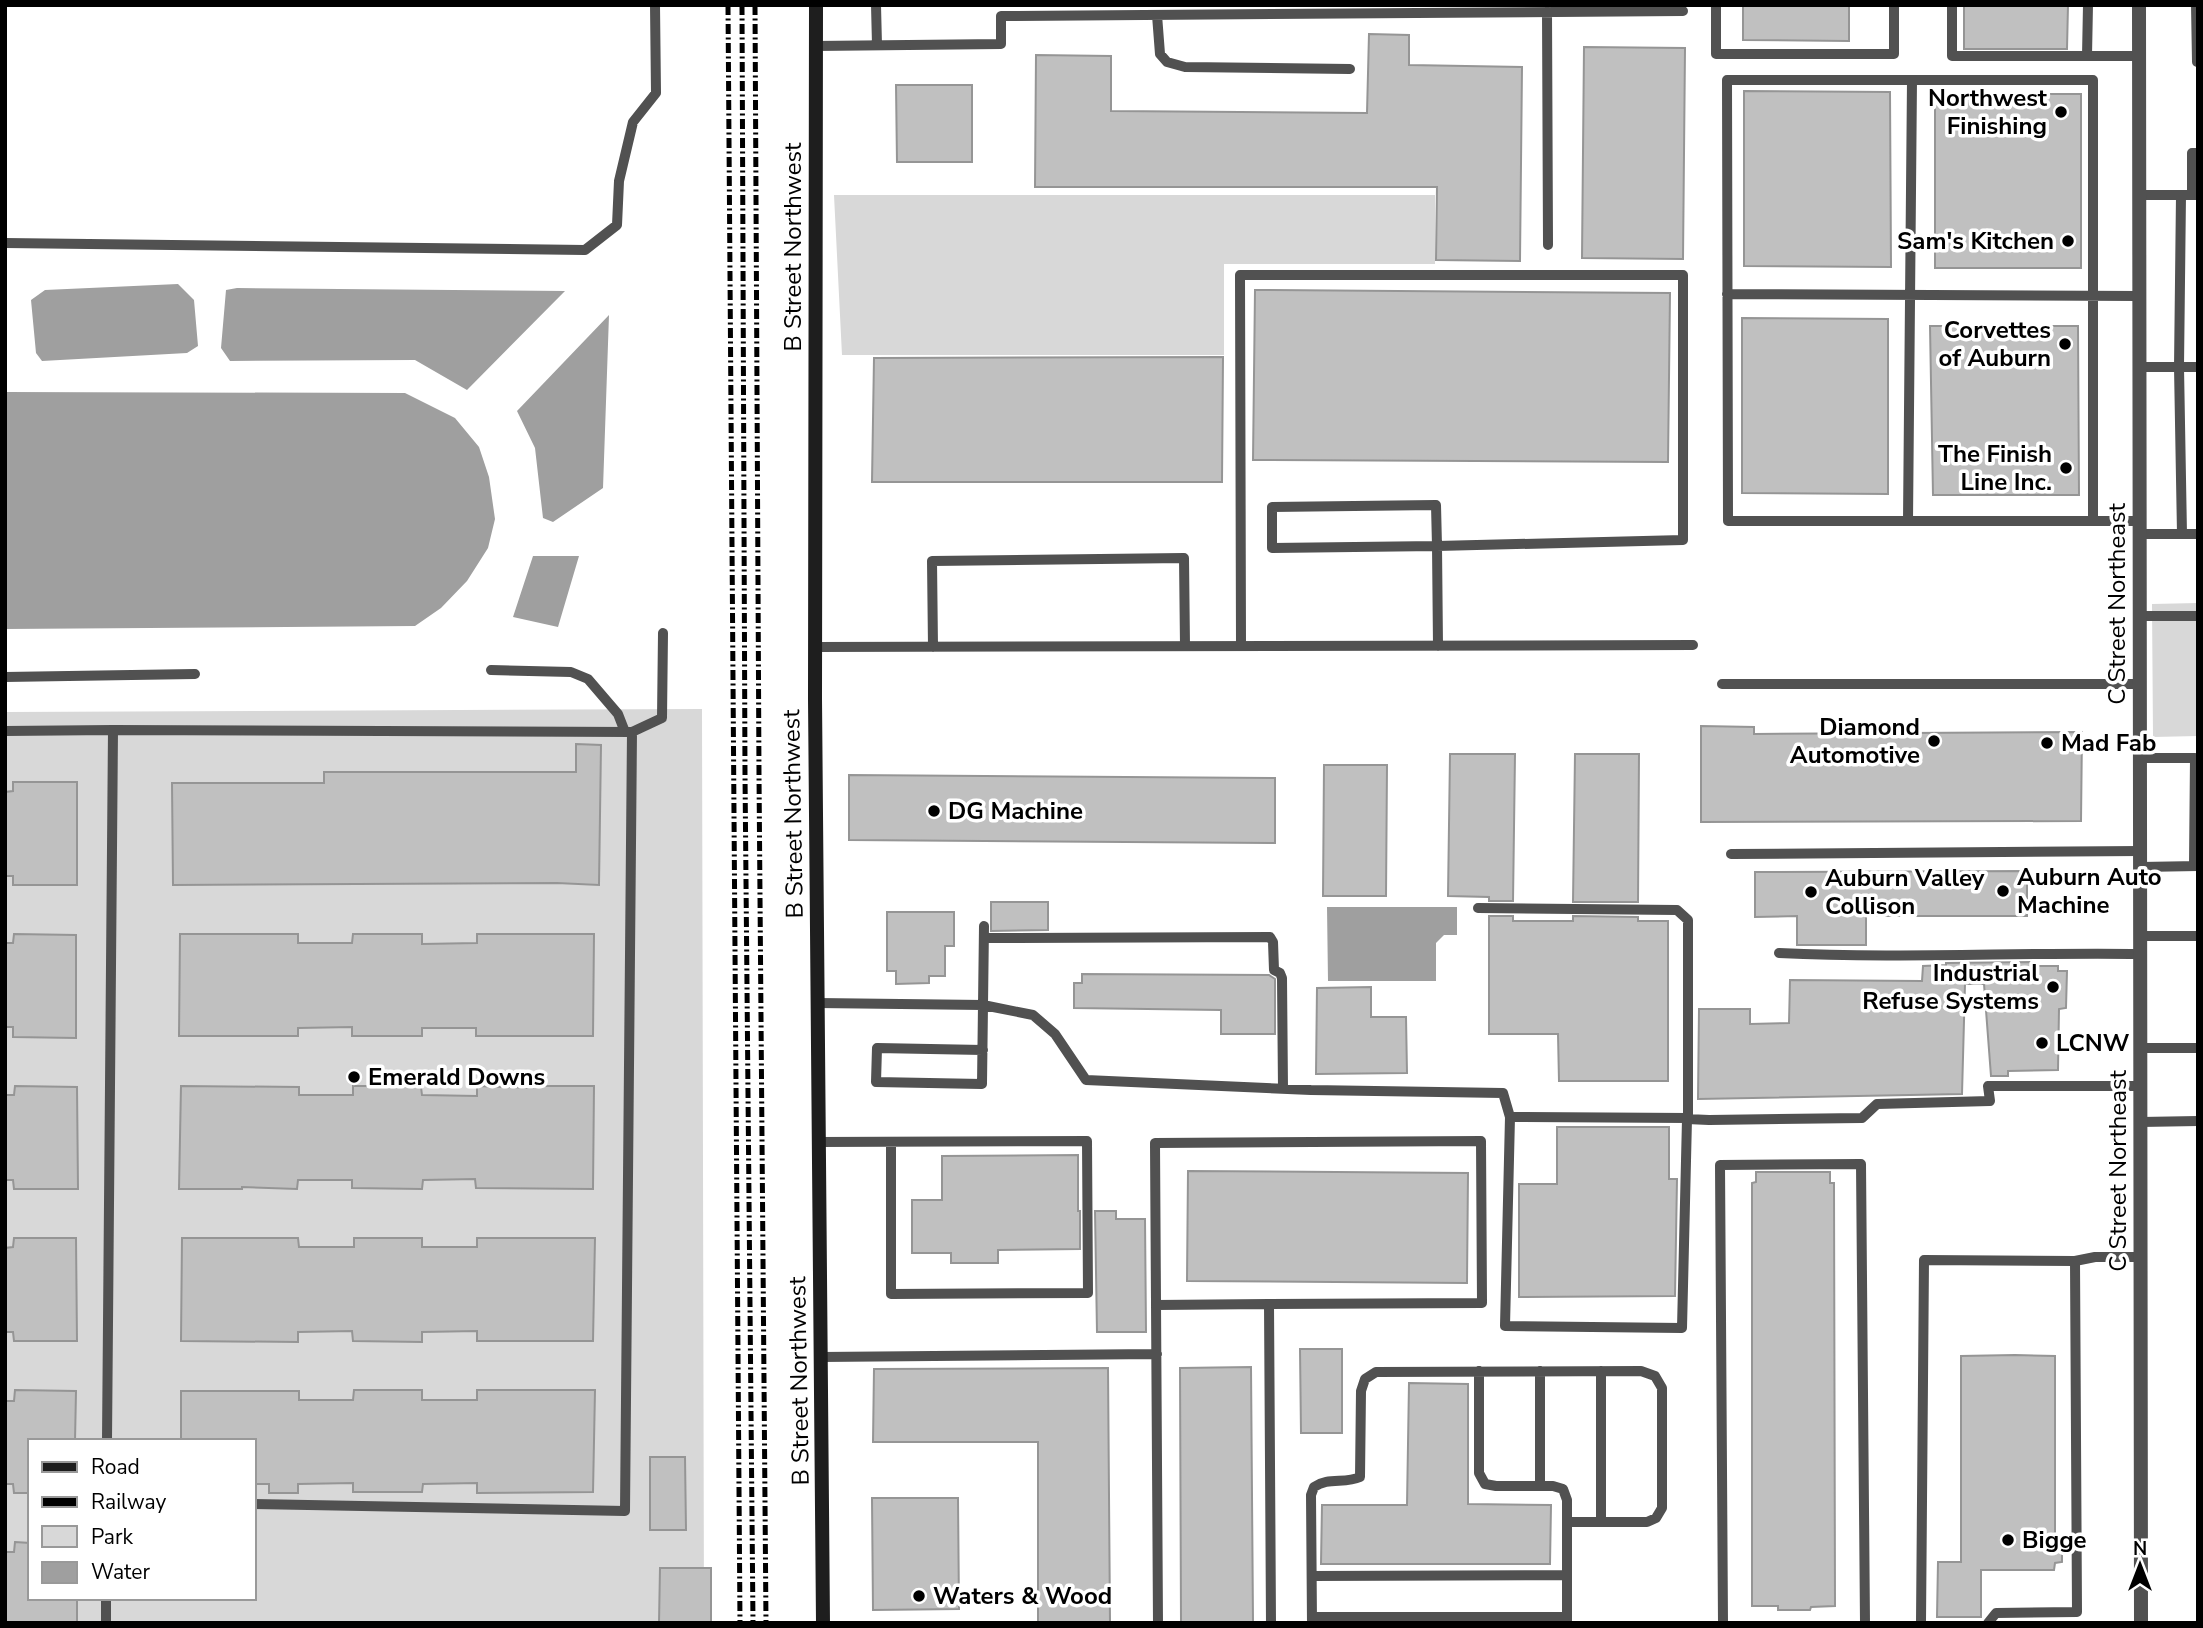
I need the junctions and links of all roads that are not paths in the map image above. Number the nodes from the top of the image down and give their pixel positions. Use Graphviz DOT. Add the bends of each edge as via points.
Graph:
graph roads {
  1 [pos="656,5"];
  2 [pos="816,5"];
  3 [pos="876,5"];
  4 [pos="1716,5"];
  5 [pos="1894,5"];
  6 [pos="1952,5"];
  7 [pos="2088,5"];
  8 [pos="2139,5"];
  9 [pos="2196,5"];
  10 [pos="1392,9"];
  11 [pos="1683,11"];
  12 [pos="1547,12"];
  13 [pos="1157,15"];
  14 [pos="816,46"];
  15 [pos="877,46"];
  16 [pos="2087,56"];
  17 [pos="2139,56"];
  18 [pos="2197,62"];
  19 [pos="1350,69"];
  20 [pos="1912,80"];
  21 [pos="2198,153"];
  22 [pos="2138,195"];
  23 [pos="2190,195"];
  24 [pos="5,243"];
  25 [pos="1548,245"];
  26 [pos="1727,294"];
  27 [pos="1910,295"];
  28 [pos="2093,296"];
  29 [pos="2139,296"];
  30 [pos="2139,367"];
  31 [pos="2179,367"];
  32 [pos="2198,367"];
  33 [pos="1909,521"];
  34 [pos="2092,521"];
  35 [pos="2140,528"];
  36 [pos="2182,534"];
  37 [pos="2198,534"];
  38 [pos="1437,546"];
  39 [pos="2140,616"];
  40 [pos="2198,616"];
  41 [pos="663,633"];
  42 [pos="1692,645"];
  43 [pos="1185,646"];
  44 [pos="1241,646"];
  45 [pos="1438,646"];
  46 [pos="815,647"];
  47 [pos="933,647"];
  48 [pos="491,670"];
  49 [pos="195,674"];
  50 [pos="5,677"];
  51 [pos="1722,684"];
  52 [pos="2140,684"];
  53 [pos="113,730"];
  54 [pos="5,731"];
  55 [pos="629,732"];
  56 [pos="2140,758"];
  57 [pos="2196,758"];
  58 [pos="2141,851"];
  59 [pos="1731,854"];
  60 [pos="2141,866"];
  61 [pos="2196,866"];
  62 [pos="1478,908"];
  63 [pos="984,926"];
  64 [pos="2141,936"];
  65 [pos="2198,936"];
  66 [pos="985,939"];
  67 [pos="1779,953"];
  68 [pos="2141,954"];
  69 [pos="818,1003"];
  70 [pos="984,1005"];
  71 [pos="2141,1048"];
  72 [pos="2198,1048"];
  73 [pos="983,1050"];
  74 [pos="2141,1086"];
  75 [pos="1283,1088"];
  76 [pos="1510,1117"];
  77 [pos="1688,1118"];
  78 [pos="2198,1121"];
  79 [pos="2141,1122"];
  80 [pos="819,1142"];
  81 [pos="891,1142"];
  82 [pos="2141,1256"];
  83 [pos="2075,1261"];
  84 [pos="1269,1304"];
  85 [pos="1156,1305"];
  86 [pos="1157,1354"];
  87 [pos="821,1357"];
  88 [pos="1479,1371"];
  89 [pos="1540,1371"];
  90 [pos="1601,1371"];
  91 [pos="107,1439"];
  92 [pos="1540,1486"];
  93 [pos="256,1504"];
  94 [pos="1567,1522"];
  95 [pos="1601,1522"];
  96 [pos="1567,1575"];
  97 [pos="1312,1576"];
  98 [pos="106,1600"];
  99 [pos="1312,1620"];
  100 [pos="1567,1620"];
  101 [pos="106,1623"];
  102 [pos="823,1623"];
  103 [pos="1158,1623"];
  104 [pos="1271,1623"];
  105 [pos="1723,1623"];
  106 [pos="1865,1623"];
  107 [pos="1921,1623"];
  108 [pos="1988,1623"];
  109 [pos="2141,1623"];
  1 -- 24 [label="lane" via="656,93 633,122 619,181 617,225 585,250"];
  2 -- 14 [label="street, B Street Northwest"];
  3 -- 15 [label="lane"];
  4 -- 5 [label="lane" via="1716,54 1894,54"];
  6 -- 16 [label="lane" via="1952,56"];
  7 -- 16 [label="lane"];
  8 -- 17 [label="street, C Street Northeast"];
  9 -- 18 [label="lane"];
  10 -- 12 [label="lane"];
  10 -- 13 [label="lane"];
  11 -- 12 [label="lane"];
  12 -- 25 [label="lane"];
  13 -- 15 [label="lane" via="1001,16 1001,44"];
  13 -- 19 [label="lane" via="1160,54 1167,62 1185,68"];
  14 -- 15 [label="lane"];
  14 -- 46 [label="street, B Street Northwest"];
  16 -- 17 [label="lane"];
  17 -- 22 [label="street, C Street Northeast"];
  20 -- 26 [label="lane" via="1727,80"];
  20 -- 27 [label="lane"];
  20 -- 28 [label="lane" via="2093,80"];
  21 -- 23 [label="lane" via="2192,153"];
  22 -- 23 [label="lane"];
  22 -- 29 [label="street, C Street Northeast"];
  23 -- 31 [label="lane"];
  26 -- 27 [label="lane"];
  26 -- 33 [label="lane" via="1728,521"];
  27 -- 28 [label="lane"];
  27 -- 33 [label="lane"];
  28 -- 29 [label="lane"];
  28 -- 34 [label="lane"];
  29 -- 30 [label="street, C Street Northeast"];
  30 -- 31 [label="lane"];
  30 -- 35 [label="street, C Street Northeast"];
  31 -- 32 [label="lane"];
  31 -- 36 [label="lane"];
  33 -- 34 [label="lane"];
  34 -- 35 [label="lane"];
  35 -- 36 [label="lane"];
  35 -- 39 [label="street, C Street Northeast"];
  36 -- 37 [label="lane"];
  38 -- 38 [label="lane" via="1272,548 1272,506 1436,505"];
  38 -- 44 [label="lane" via="1683,540 1683,275 1240,275"];
  38 -- 45 [label="lane"];
  39 -- 40 [label="lane"];
  39 -- 52 [label="street, C Street Northeast"];
  41 -- 55 [label="lane" via="662,718"];
  42 -- 45 [label="lane"];
  43 -- 44 [label="lane"];
  43 -- 47 [label="lane"];
  43 -- 47 [label="lane" via="1184,558 932,561"];
  44 -- 45 [label="lane"];
  46 -- 47 [label="lane"];
  46 -- 69 [label="street, B Street Northwest"];
  48 -- 55 [label="lane" via="571,672 588,679"];
  49 -- 50 [label="lane"];
  51 -- 52 [label="lane"];
  52 -- 56 [label="street, C Street Northeast"];
  53 -- 54 [label="lane"];
  53 -- 55 [label="lane"];
  53 -- 91 [label="lane"];
  55 -- 93 [label="lane" via="625,1511"];
  56 -- 57 [label="lane"];
  56 -- 58 [label="street, C Street Northeast"];
  57 -- 61 [label="lane"];
  58 -- 59 [label="lane"];
  58 -- 60 [label="street, C Street Northeast"];
  60 -- 61 [label="lane"];
  60 -- 64 [label="street, C Street Northeast"];
  62 -- 77 [label="lane" via="1677,911 1688,920"];
  63 -- 66 [label="lane"];
  64 -- 65 [label="lane"];
  64 -- 68 [label="street, C Street Northeast"];
  66 -- 70 [label="lane"];
  66 -- 75 [label="lane" via="1270,937 1274,970 1282,978"];
  67 -- 68 [label="lane" via="1849,957"];
  68 -- 71 [label="street, C Street Northeast"];
  69 -- 70 [label="lane"];
  69 -- 80 [label="street, B Street Northwest"];
  70 -- 73 [label="lane"];
  70 -- 75 [label="lane" via="1033,1014 1055,1034 1086,1080"];
  71 -- 72 [label="lane"];
  71 -- 74 [label="street, C Street Northeast"];
  73 -- 73 [label="lane" via="982,1084 876,1083 877,1048"];
  74 -- 77 [label="lane" via="1988,1086 1990,1101 1877,1104 1862,1118"];
  74 -- 79 [label="street, C Street Northeast"];
  75 -- 76 [label="lane" via="1503,1093"];
  76 -- 77 [label="lane"];
  76 -- 77 [label="lane" via="1505,1326 1682,1328"];
  78 -- 79 [label="lane"];
  79 -- 82 [label="street, C Street Northeast"];
  80 -- 81 [label="lane"];
  80 -- 87 [label="street, B Street Northwest"];
  81 -- 81 [label="lane" via="1087,1141 1088,1293 891,1294"];
  82 -- 83 [label="lane"];
  82 -- 109 [label="street, C Street Northeast"];
  83 -- 107 [label="lane" via="1924,1260"];
  83 -- 108 [label="lane" via="2077,1612 1996,1613"];
  84 -- 85 [label="lane"];
  84 -- 85 [label="lane" via="1482,1303 1481,1141 1155,1143"];
  84 -- 104 [label="lane"];
  85 -- 86 [label="lane"];
  86 -- 87 [label="lane"];
  86 -- 103 [label="lane"];
  87 -- 102 [label="street, B Street Northwest"];
  88 -- 89 [label="lane"];
  88 -- 92 [label="lane" via="1479,1473 1485,1484"];
  88 -- 97 [label="lane" via="1376,1372 1365,1379 1360,1477 1322,1481 1311,1495"];
  89 -- 90 [label="lane"];
  89 -- 92 [label="lane"];
  90 -- 95 [label="lane"];
  90 -- 95 [label="lane" via="1641,1371 1655,1376 1662,1388 1662,1508 1647,1522"];
  92 -- 94 [label="lane" via="1563,1489"];
  94 -- 95 [label="lane"];
  94 -- 96 [label="lane"];
  96 -- 97 [label="lane"];
  96 -- 100 [label="lane"];
  97 -- 99 [label="lane"];
  98 -- 101 [label="lane"];
  99 -- 100 [label="lane"];
  105 -- 106 [label="lane" via="1720,1165 1861,1164"];
}
